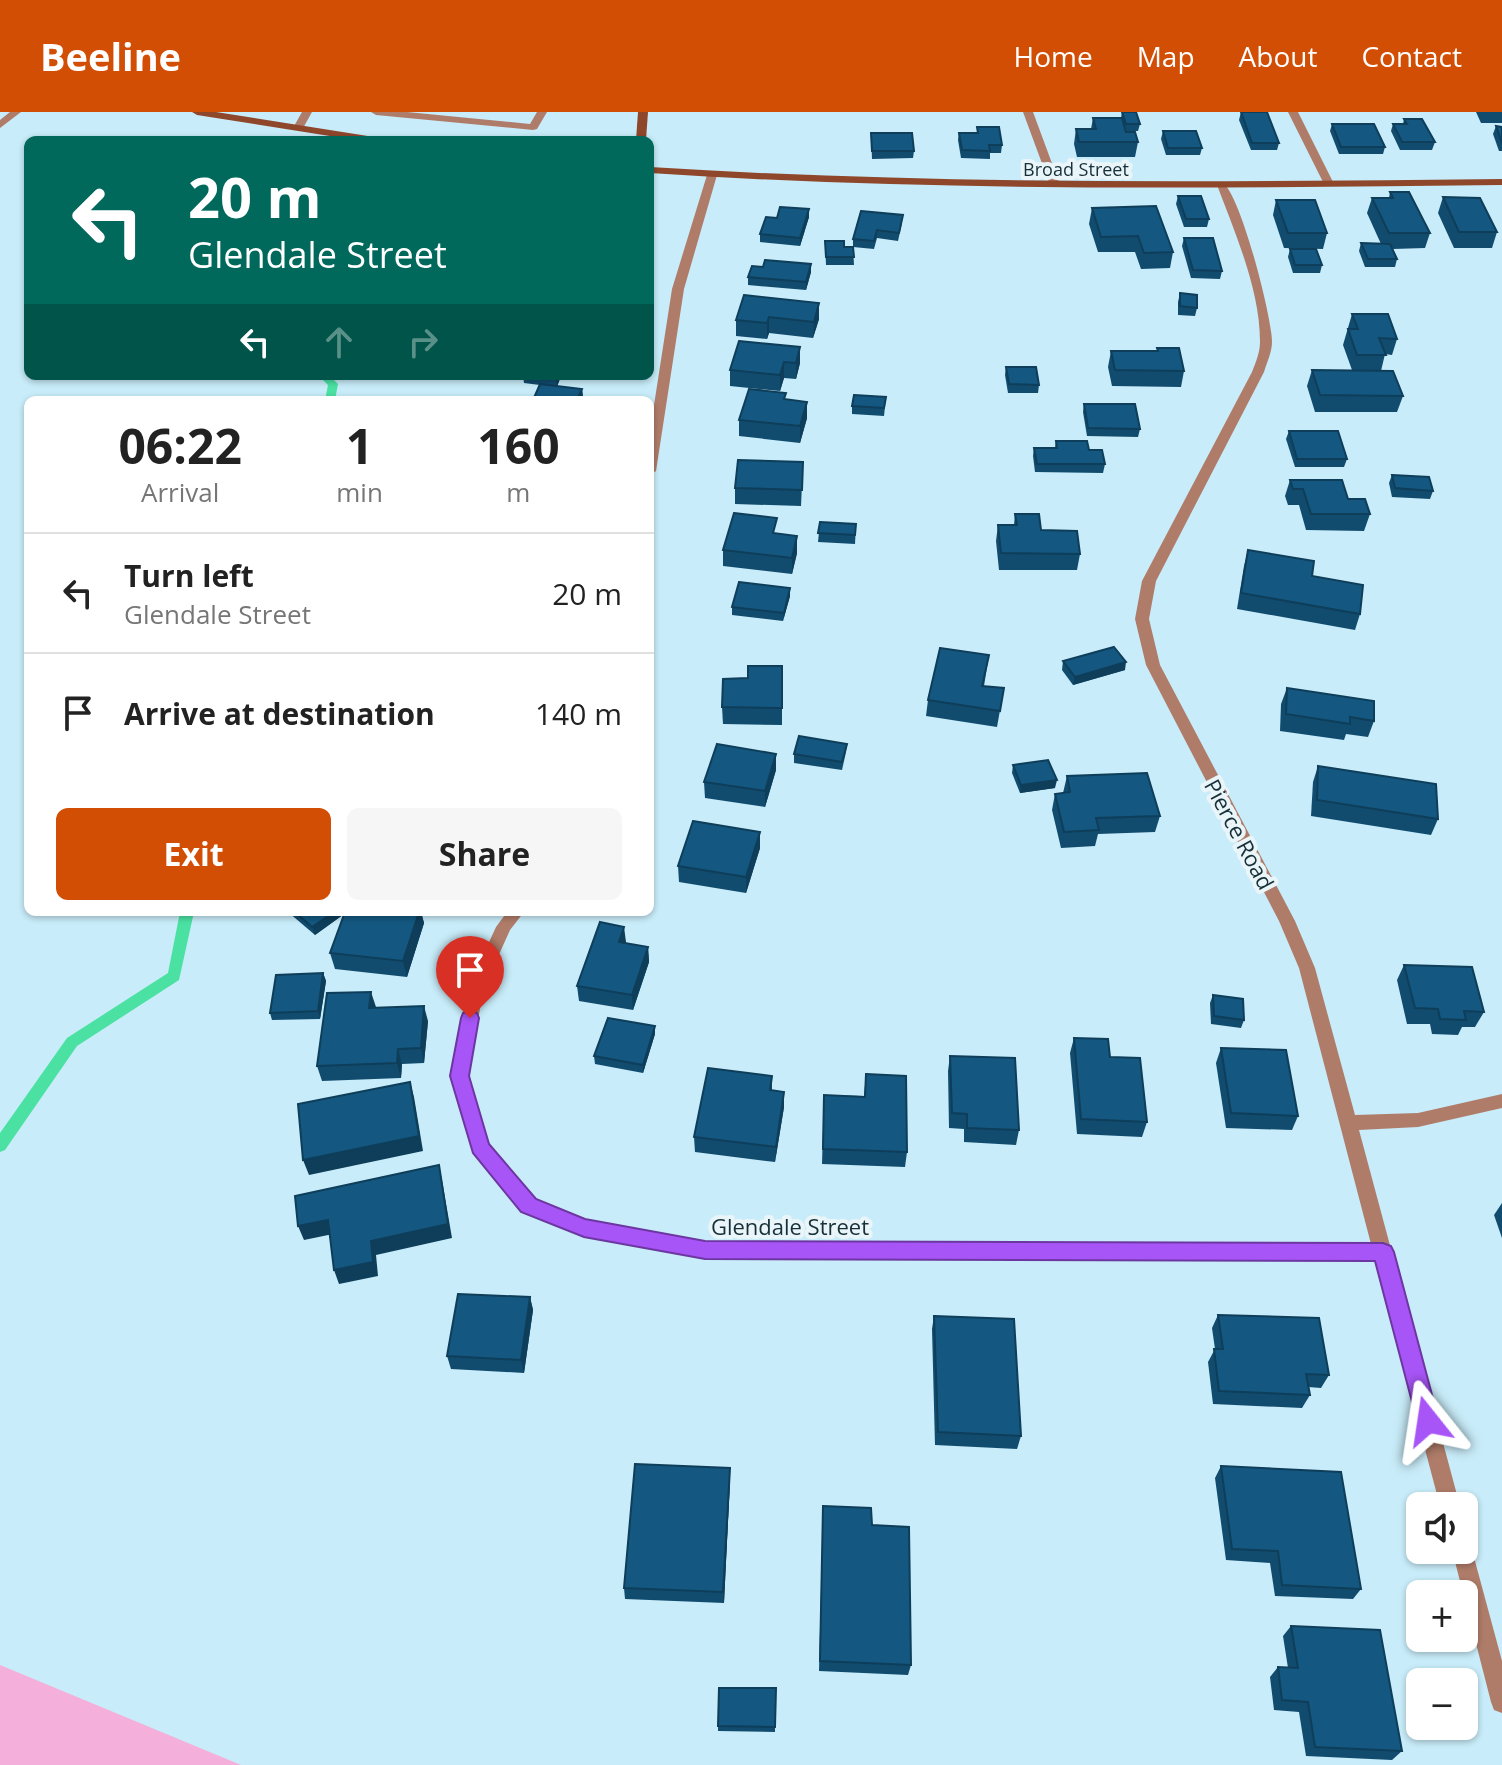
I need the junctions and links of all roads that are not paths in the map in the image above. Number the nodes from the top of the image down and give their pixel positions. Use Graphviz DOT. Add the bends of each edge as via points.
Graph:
graph roads {
  1 [pos="16,112"];
  2 [pos="197,112"];
  3 [pos="307,112"];
  4 [pos="376,112"];
  5 [pos="542,112"];
  6 [pos="643,112"];
  7 [pos="1028,112"];
  8 [pos="1293,112"];
  9 [pos="0,125"];
  10 [pos="298,128"];
  11 [pos="349,136"];
  12 [pos="641,136"];
  13 [pos="654,170"];
  14 [pos="712,175"];
  15 [pos="1502,182"];
  16 [pos="1329,184"];
  17 [pos="1055,185"];
  18 [pos="1222,185"];
  19 [pos="654,445"];
  20 [pos="513,916"];
  21 [pos="1502,1101"];
  22 [pos="1351,1123"];
  23 [pos="1383,1252"];
  24 [pos="1446,1492"];
  25 [pos="1466,1564"];
  26 [pos="1502,1702"];
  1 -- 9 [label="street"];
  2 -- 10 [label="main road"];
  3 -- 10 [label="street"];
  4 -- 5 [label="street" via="533,127"];
  6 -- 12 [label="main road"];
  7 -- 17 [label="street"];
  8 -- 16 [label="street"];
  10 -- 11 [label="main road"];
  13 -- 14 [label="main road, Broad Street"];
  14 -- 17 [label="main road, Broad Street"];
  14 -- 19 [label="street" via="678,289"];
  15 -- 16 [label="main road, Broad Street"];
  16 -- 18 [label="main road, Broad Street"];
  17 -- 18 [label="main road, Broad Street"];
  18 -- 22 [label="street, Pierce Road" via="1263,321 1265,353 1149,581 1142,619 1160,682 1307,968"];
  20 -- 23 [label="street, Glendale Street" via="475,990 460,1076 480,1147 528,1206 584,1228 705,1250"];
  21 -- 22 [label="street" via="1418,1120"];
  22 -- 23 [label="street, Pierce Road"];
  23 -- 24 [label="street, Pierce Road"];
  25 -- 26 [label="street"];
}
